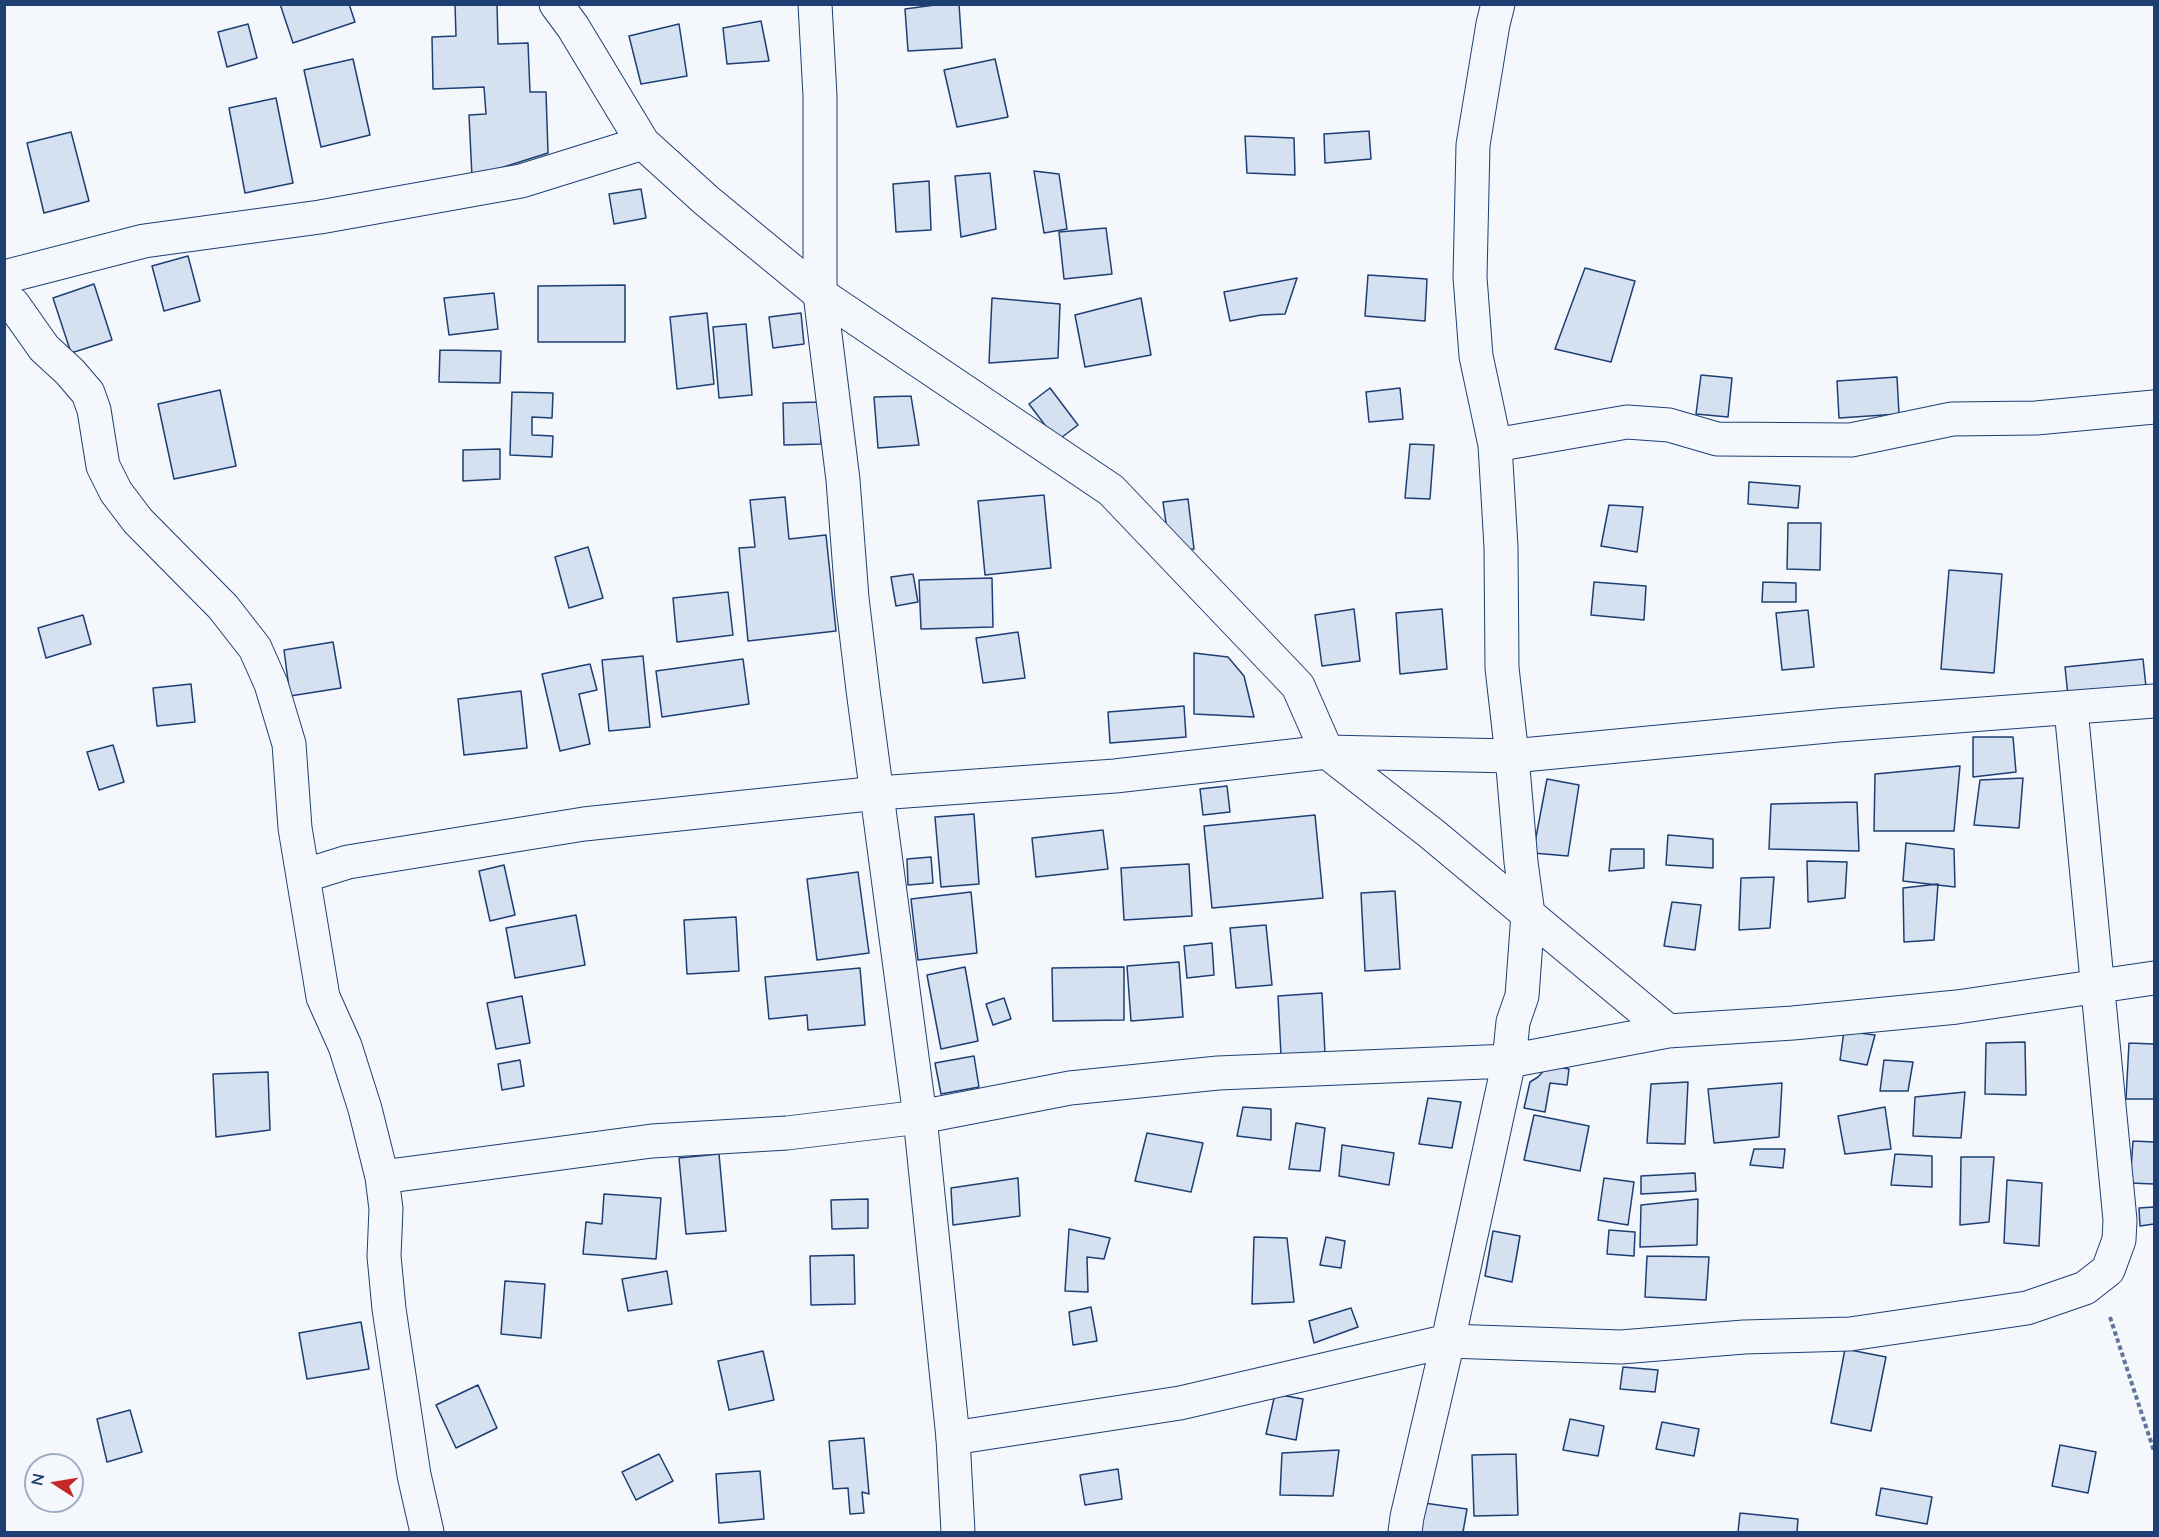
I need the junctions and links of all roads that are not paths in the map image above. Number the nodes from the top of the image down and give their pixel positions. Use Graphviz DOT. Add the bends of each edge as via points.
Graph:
graph roads {
  1 [pos="556,4"];
  2 [pos="815,4"];
  3 [pos="1498,4"];
  4 [pos="643,143"];
  5 [pos="4,277"];
  6 [pos="820,294"];
  7 [pos="4,299"];
  8 [pos="2154,407"];
  9 [pos="1495,445"];
  10 [pos="2154,701"];
  11 [pos="2071,709"];
  12 [pos="1327,753"];
  13 [pos="1512,756"];
  14 [pos="878,793"];
  15 [pos="303,876"];
  16 [pos="1528,914"];
  17 [pos="2154,978"];
  18 [pos="2097,987"];
  19 [pos="1668,1031"];
  20 [pos="1509,1061"];
  21 [pos="920,1117"];
  22 [pos="381,1177"];
  23 [pos="1448,1341"];
  24 [pos="953,1438"];
  25 [pos="427,1533"];
  26 [pos="958,1533"];
  27 [pos="1405,1533"];
  1 -- 4 [label="street"];
  2 -- 6 [label="street" via="820,96"];
  3 -- 9 [label="street" via="1473,146 1470,277 1476,356"];
  4 -- 5 [label="street" via="521,181 320,217 144,241"];
  4 -- 6 [label="street"];
  6 -- 12 [label="street" via="1111,490 1298,686"];
  6 -- 14 [label="street" via="843,480 852,598"];
  7 -- 15 [label="street" via="13,304 44,348 88,393 103,466 116,492 138,521 223,606 255,648 271,684 289,744"];
  8 -- 9 [label="street" via="2036,417 1952,418 1851,440 1717,439 1669,425 1628,422"];
  9 -- 13 [label="street" via="1502,668"];
  10 -- 11 [label="street"];
  11 -- 13 [label="street" via="1838,725"];
  11 -- 18 [label="street"];
  12 -- 13 [label="street"];
  12 -- 14 [label="street" via="1115,776"];
  12 -- 16 [label="street"];
  13 -- 16 [label="street"];
  14 -- 15 [label="street" via="584,824 348,862"];
  14 -- 21 [label="street"];
  15 -- 22 [label="street" via="323,997 365,1109"];
  16 -- 19 [label="street"];
  16 -- 20 [label="street" via="1522,996 1513,1022"];
  17 -- 18 [label="street"];
  18 -- 19 [label="street" via="1957,1007"];
  18 -- 23 [label="street" via="2120,1220 2119,1240 2108,1270 2085,1288 2027,1308 1850,1334 1744,1337 1622,1347"];
  19 -- 20 [label="street"];
  20 -- 21 [label="street" via="1218,1073 1070,1088"];
  20 -- 23 [label="street"];
  21 -- 22 [label="street" via="787,1133 652,1141"];
  21 -- 24 [label="street"];
  22 -- 25 [label="street" via="386,1209 384,1256 389,1309 414,1475"];
  23 -- 24 [label="street" via="1180,1403"];
  23 -- 27 [label="street"];
  24 -- 26 [label="street"];
}
